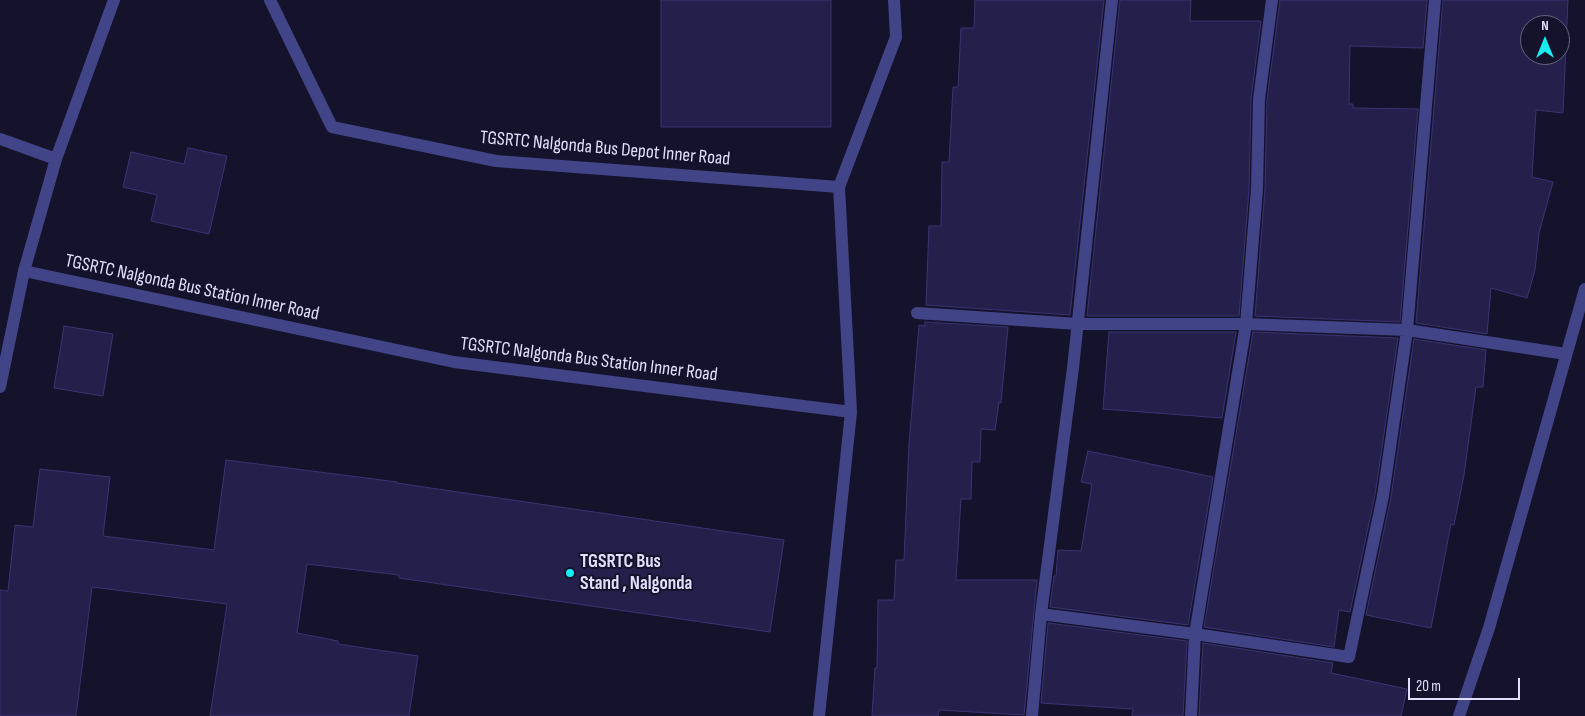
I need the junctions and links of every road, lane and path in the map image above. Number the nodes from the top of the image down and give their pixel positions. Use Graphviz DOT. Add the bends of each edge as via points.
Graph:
graph roads {
  1 [pos="114,0"];
  2 [pos="270,0"];
  3 [pos="894,0"];
  4 [pos="1112,0"];
  5 [pos="1272,0"];
  6 [pos="1435,0"];
  7 [pos="0,139"];
  8 [pos="56,159"];
  9 [pos="840,187"];
  10 [pos="24,271"];
  11 [pos="1585,289"];
  12 [pos="917,313"];
  13 [pos="1078,324"];
  14 [pos="1246,324"];
  15 [pos="1407,330"];
  16 [pos="1566,354"];
  17 [pos="0,387"];
  18 [pos="851,412"];
  19 [pos="1041,614"];
  20 [pos="1195,634"];
  21 [pos="819,716"];
  22 [pos="1032,716"];
  23 [pos="1191,716"];
  24 [pos="1459,716"];
  1 -- 8 [label="street"];
  2 -- 9 [label="street, TGSRTC Nalgonda Bus Depot Inner Road" via="332,127 496,161"];
  3 -- 9 [label="street" via="896,37"];
  4 -- 13 [label="street"];
  5 -- 14 [label="street" via="1259,99 1257,189"];
  6 -- 15 [label="street"];
  7 -- 8 [label="street"];
  8 -- 10 [label="street"];
  9 -- 18 [label="street"];
  10 -- 17 [label="street"];
  10 -- 18 [label="street, TGSRTC Nalgonda Bus Station Inner Road" via="454,362"];
  11 -- 16 [label="street"];
  12 -- 13 [label="street"];
  13 -- 14 [label="street"];
  13 -- 19 [label="street"];
  14 -- 15 [label="street"];
  14 -- 20 [label="street"];
  15 -- 16 [label="street"];
  15 -- 20 [label="street" via="1383,496 1350,657"];
  16 -- 24 [label="street" via="1489,628"];
  18 -- 21 [label="street"];
  19 -- 20 [label="street"];
  19 -- 22 [label="street"];
  20 -- 23 [label="street"];
}
